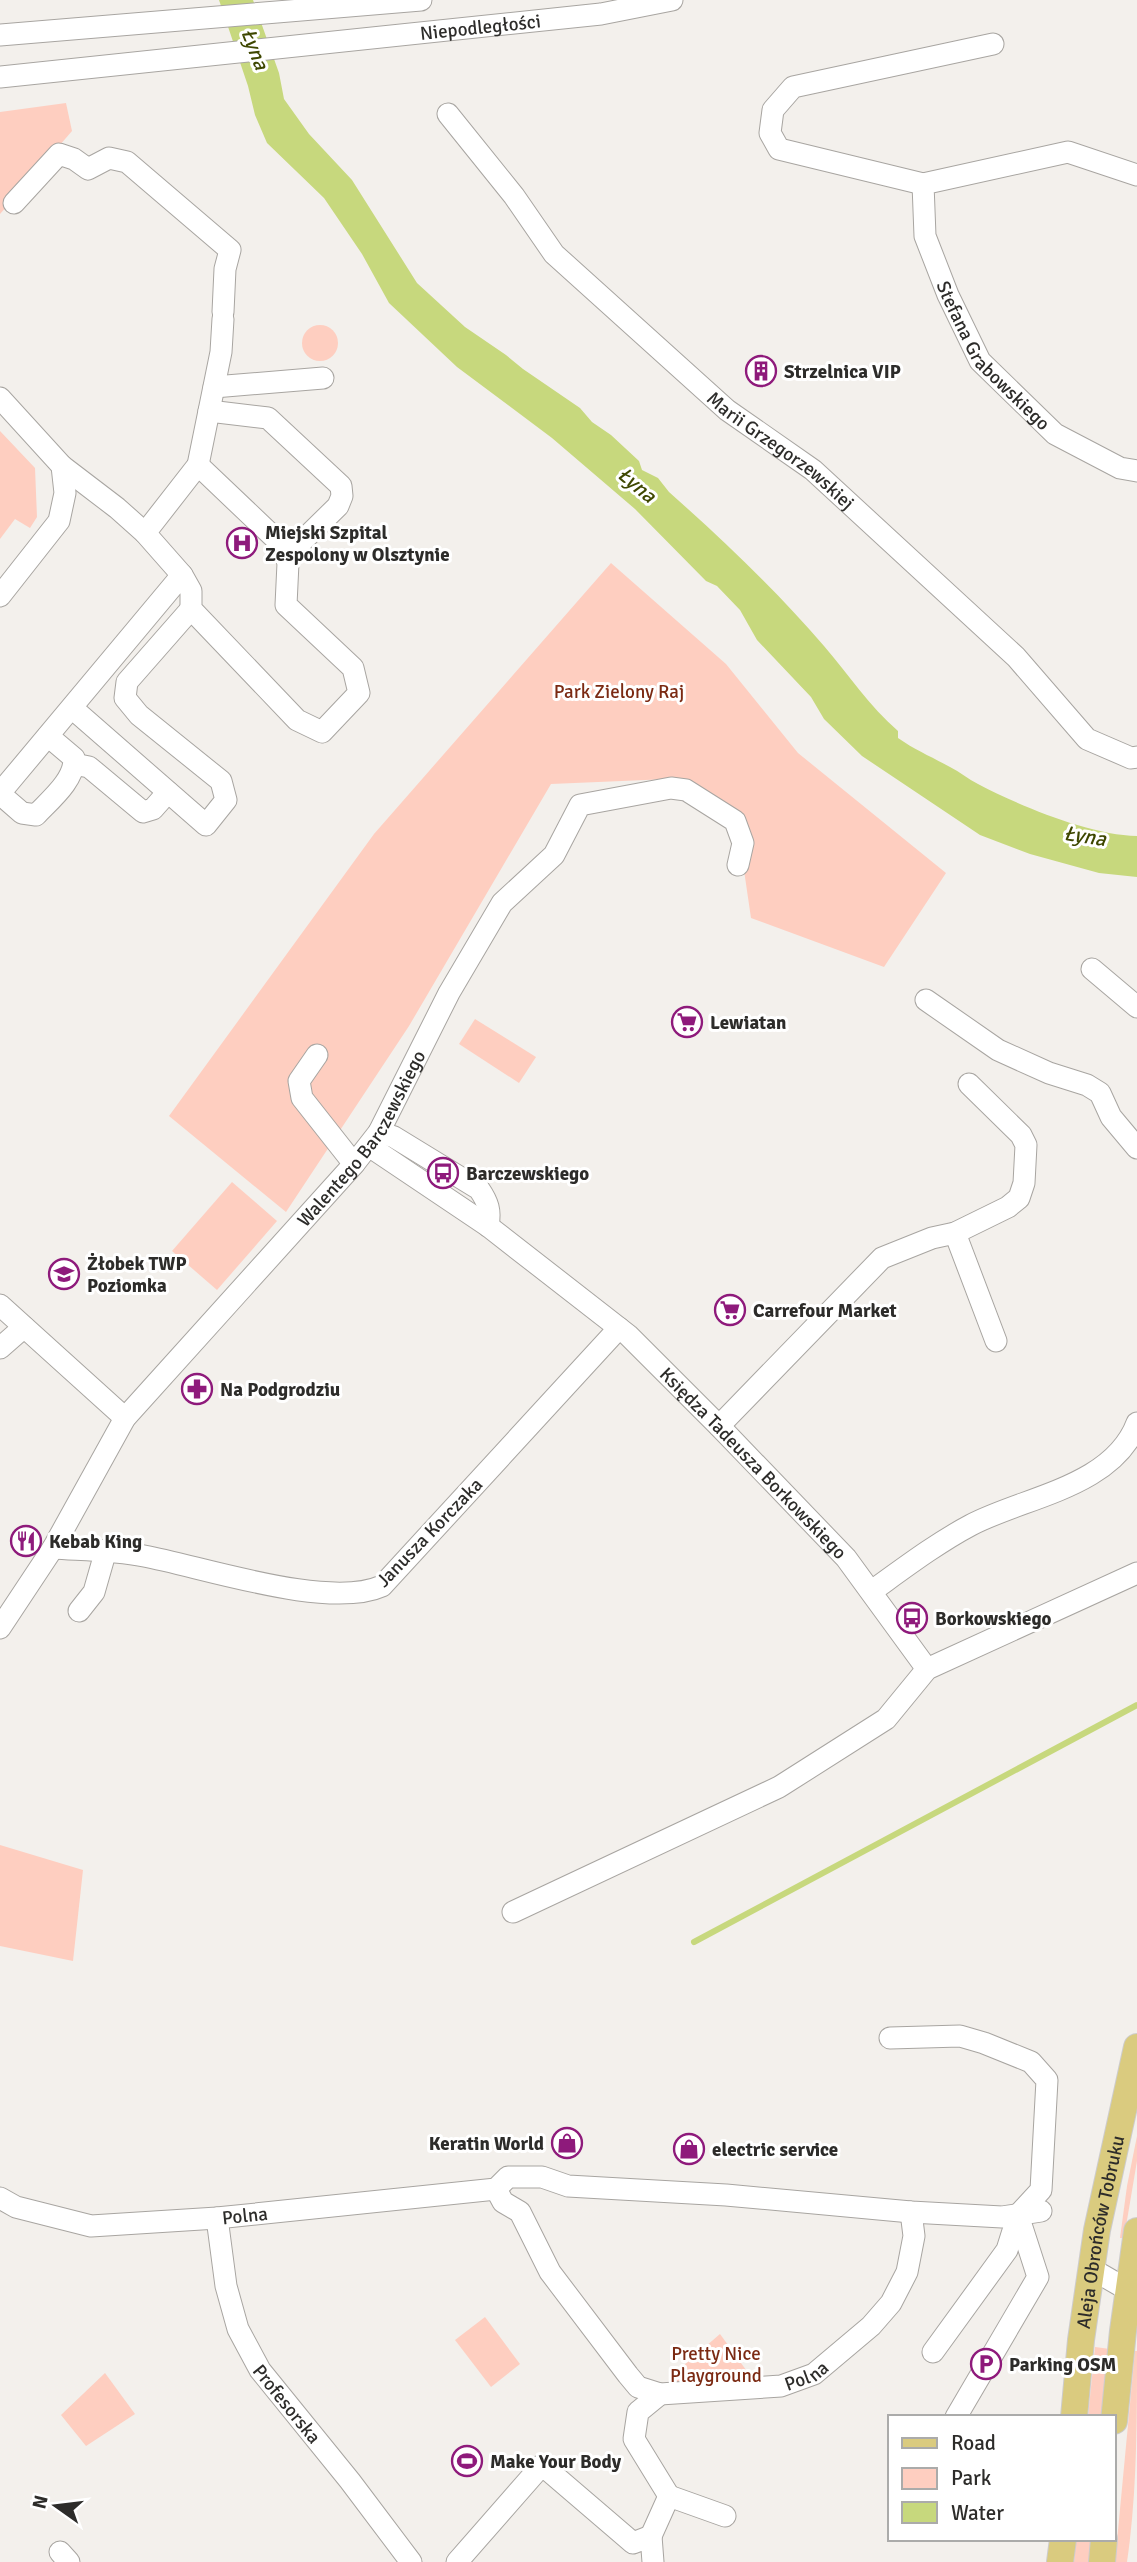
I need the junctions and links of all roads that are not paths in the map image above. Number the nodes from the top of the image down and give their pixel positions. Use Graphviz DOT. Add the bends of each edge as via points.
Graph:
graph roads {
  1 [pos="421,0"];
  2 [pos="672,0"];
  3 [pos="541,9"];
  4 [pos="0,35"];
  5 [pos="993,44"];
  6 [pos="0,77"];
  7 [pos="449,114"];
  8 [pos="1137,175"];
  9 [pos="923,184"];
  10 [pos="14,203"];
  11 [pos="323,378"];
  12 [pos="214,387"];
  13 [pos="0,398"];
  14 [pos="209,411"];
  15 [pos="198,465"];
  16 [pos="62,466"];
  17 [pos="1137,471"];
  18 [pos="145,533"];
  19 [pos="287,556"];
  20 [pos="182,575"];
  21 [pos="0,596"];
  22 [pos="191,609"];
  23 [pos="72,708"];
  24 [pos="48,736"];
  25 [pos="1137,757"];
  26 [pos="74,764"];
  27 [pos="168,792"];
  28 [pos="0,793"];
  29 [pos="738,865"];
  30 [pos="1091,969"];
  31 [pos="926,1000"];
  32 [pos="1137,1007"];
  33 [pos="317,1055"];
  34 [pos="969,1084"];
  35 [pos="374,1139"];
  36 [pos="1137,1148"];
  37 [pos="354,1164"];
  38 [pos="955,1233"];
  39 [pos="0,1305"];
  40 [pos="24,1327"];
  41 [pos="619,1328"];
  42 [pos="996,1341"];
  43 [pos="0,1348"];
  44 [pos="125,1418"];
  45 [pos="1137,1423"];
  46 [pos="719,1426"];
  47 [pos="53,1548"];
  48 [pos="106,1550"];
  49 [pos="1137,1573"];
  50 [pos="872,1591"];
  51 [pos="79,1611"];
  52 [pos="0,1628"];
  53 [pos="927,1669"];
  54 [pos="513,1912"];
  55 [pos="890,2038"];
  56 [pos="1137,2047"];
  57 [pos="496,2189"];
  58 [pos="0,2198"];
  59 [pos="1041,2211"];
  60 [pos="911,2213"];
  61 [pos="1018,2216"];
  62 [pos="218,2218"];
  63 [pos="1137,2231"];
  64 [pos="1135,2258"];
  65 [pos="1090,2268"];
  66 [pos="1132,2290"];
  67 [pos="933,2352"];
  68 [pos="660,2394"];
  69 [pos="957,2415"];
  70 [pos="1074,2415"];
  71 [pos="1115,2415"];
  72 [pos="670,2496"];
  73 [pos="725,2516"];
  74 [pos="651,2536"];
  75 [pos="1062,2541"];
  76 [pos="1104,2541"];
  77 [pos="411,2562"];
  78 [pos="457,2562"];
  79 [pos="653,2562"];
  80 [pos="1060,2562"];
  81 [pos="1102,2562"];
  1 -- 4 [label="street, Niepodległości"];
  2 -- 3 [label="street, Niepodległości" via="601,14"];
  3 -- 6 [label="street, Niepodległości" via="330,42"];
  5 -- 9 [label="street" via="793,88 774,110 770,133 779,149"];
  7 -- 25 [label="street, Marii Grzegorzewskiej" via="554,254 727,410 813,470 1016,657 1087,739"];
  8 -- 9 [label="street" via="1068,152"];
  9 -- 17 [label="street, Stefana Grabowskiego" via="925,236 980,361 1055,434 1120,468"];
  10 -- 12 [label="street" via="58,154 88,169 109,158 127,162 230,250"];
  11 -- 12 [label="street"];
  12 -- 14 [label="street"];
  13 -- 16 [label="street"];
  14 -- 15 [label="street"];
  14 -- 19 [label="street" via="268,418 341,486 338,506"];
  15 -- 18 [label="street"];
  15 -- 19 [label="street" via="281,544"];
  16 -- 18 [label="street"];
  16 -- 21 [label="street" via="65,493 59,521"];
  18 -- 20 [label="street"];
  19 -- 22 [label="street" via="286,605 353,668 359,693 322,732 297,720"];
  20 -- 22 [label="street" via="191,591"];
  20 -- 23 [label="street"];
  22 -- 27 [label="street" via="127,682 125,698 139,715 221,781 226,800 206,825"];
  23 -- 24 [label="street"];
  23 -- 27 [label="street"];
  24 -- 26 [label="street" via="74,758"];
  24 -- 28 [label="street"];
  26 -- 27 [label="street" via="89,767 144,812"];
  26 -- 28 [label="street" via="36,815 22,813"];
  29 -- 35 [label="street, Walentego Barczewskiego" via="743,843 735,821 686,790 671,788 580,805 554,855 502,903 449,993"];
  30 -- 32 [label="street"];
  31 -- 36 [label="street" via="998,1050 1100,1093 1111,1117"];
  33 -- 37 [label="street" via="299,1081 302,1098"];
  34 -- 38 [label="street" via="1021,1135 1026,1145 1024,1183 1019,1198 1009,1207"];
  35 -- 37 [label="street, Walentego Barczewskiego"];
  35 -- 41 [label="street, Księdza Tadeusza Borkowskiego" via="394,1137 479,1189 487,1200 488,1226"];
  37 -- 44 [label="street, Walentego Barczewskiego"];
  38 -- 42 [label="street"];
  38 -- 46 [label="street" via="882,1258"];
  39 -- 40 [label="street"];
  40 -- 43 [label="street"];
  40 -- 44 [label="street"];
  41 -- 46 [label="street, Księdza Tadeusza Borkowskiego"];
  41 -- 48 [label="street, Janusza Korczaka" via="382,1586 372,1591 318,1594"];
  44 -- 47 [label="street, Walentego Barczewskiego"];
  45 -- 50 [label="street" via="1115,1456 1076,1483 974,1523"];
  46 -- 50 [label="street, Księdza Tadeusza Borkowskiego"];
  47 -- 48 [label="street, Janusza Korczaka"];
  47 -- 52 [label="street, Walentego Barczewskiego"];
  48 -- 51 [label="street" via="94,1592"];
  49 -- 53 [label="street"];
  50 -- 53 [label="street, Księdza Tadeusza Borkowskiego"];
  53 -- 54 [label="street" via="886,1718 779,1787"];
  55 -- 61 [label="street" via="960,2036 1031,2062 1047,2080 1041,2190"];
  56 -- 65 [label="main road, Aleja Obrońców Tobruku"];
  57 -- 60 [label="street, Polna" via="509,2176 542,2177 568,2186"];
  57 -- 62 [label="street, Polna"];
  57 -- 68 [label="street" via="503,2202 520,2212 550,2272 638,2387"];
  58 -- 62 [label="street, Polna" via="16,2207 91,2226"];
  59 -- 61 [label="street, Polna"];
  60 -- 61 [label="street, Polna"];
  60 -- 68 [label="street, Polna" via="914,2236 906,2250 907,2272 891,2303 814,2374 781,2386"];
  61 -- 67 [label="street" via="1007,2249"];
  61 -- 69 [label="street" via="1038,2277"];
  62 -- 77 [label="street, Profesorska" via="226,2286 238,2329 254,2360"];
  63 -- 64 [label="main road, Aleja Obrońców Tobruku"];
  64 -- 65 [label="street"];
  64 -- 66 [label="main road, Aleja Obrońców Tobruku"];
  65 -- 66 [label="street"];
  65 -- 70 [label="main road, Aleja Obrońców Tobruku"];
  66 -- 71 [label="main road, Aleja Obrońców Tobruku"];
  68 -- 72 [label="street" via="638,2412 634,2439"];
  72 -- 73 [label="street"];
  72 -- 74 [label="street"];
  74 -- 78 [label="street" via="633,2543 542,2465"];
  74 -- 79 [label="street"];
  75 -- 80 [label="main road"];
  76 -- 81 [label="main road"];
}
